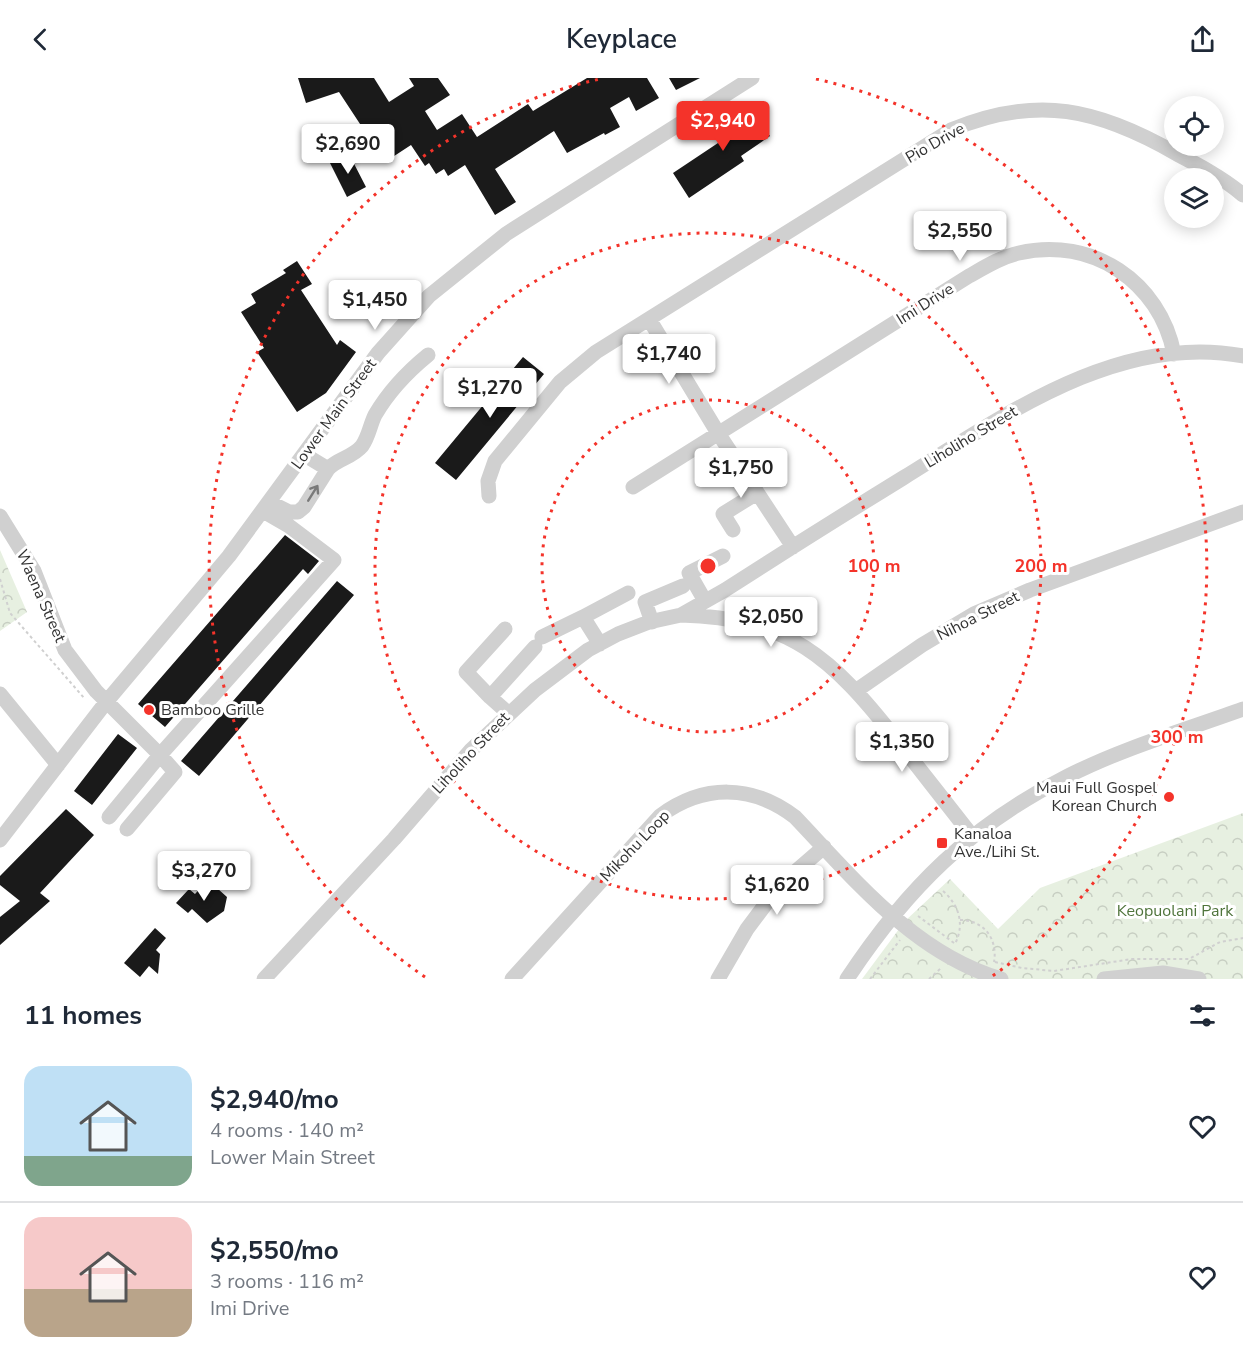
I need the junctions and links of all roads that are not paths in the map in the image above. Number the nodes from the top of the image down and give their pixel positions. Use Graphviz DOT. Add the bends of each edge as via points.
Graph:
graph roads {
  1 [pos="752,78"];
  2 [pos="1243,195"];
  3 [pos="649,319"];
  4 [pos="1174,354"];
  5 [pos="428,355"];
  6 [pos="1243,356"];
  7 [pos="718,433"];
  8 [pos="305,455"];
  9 [pos="328,469"];
  10 [pos="633,487"];
  11 [pos="757,493"];
  12 [pos="489,496"];
  13 [pos="266,507"];
  14 [pos="1243,512"];
  15 [pos="0,516"];
  16 [pos="733,530"];
  17 [pos="5,534"];
  18 [pos="793,547"];
  19 [pos="723,556"];
  20 [pos="683,586"];
  21 [pos="725,590"];
  22 [pos="628,592"];
  23 [pos="705,601"];
  24 [pos="681,615"];
  25 [pos="584,617"];
  26 [pos="731,619"];
  27 [pos="652,622"];
  28 [pos="505,629"];
  29 [pos="600,644"];
  30 [pos="857,690"];
  31 [pos="0,694"];
  32 [pos="490,696"];
  33 [pos="108,702"];
  34 [pos="1243,709"];
  35 [pos="508,713"];
  36 [pos="160,755"];
  37 [pos="58,765"];
  38 [pos="109,817"];
  39 [pos="127,829"];
  40 [pos="972,836"];
  41 [pos="0,840"];
  42 [pos="824,847"];
  43 [pos="891,916"];
  44 [pos="264,979"];
  45 [pos="512,979"];
  46 [pos="718,979"];
  47 [pos="847,979"];
  48 [pos="1001,979"];
  49 [pos="1104,979"];
  50 [pos="1199,979"];
  1 -- 8 [label="street, Lower Main Street" via="471,260 405,320"];
  2 -- 3 [label="street, Pio Drive" via="1139,132 1106,119 1065,111 1012,112 951,130"];
  3 -- 7 [label="street"];
  3 -- 12 [label="street, Pio Drive" via="596,352 560,382 495,461 488,481"];
  4 -- 6 [label="street, Liholiho Street"];
  4 -- 7 [label="street, Imi Drive" via="1161,315 1136,282 1119,269 1080,252 1027,251 969,276"];
  4 -- 18 [label="street, Liholiho Street" via="1109,369 1035,399"];
  5 -- 9 [label="street" via="401,377 374,417 362,445 347,460 333,463"];
  7 -- 10 [label="street, Imi Drive"];
  7 -- 11 [label="street"];
  8 -- 9 [label="street"];
  8 -- 13 [label="street, Lower Main Street"];
  13 -- 9 [label="street, one-way" via="297,512"];
  11 -- 16 [label="street" via="723,514"];
  11 -- 18 [label="street"];
  13 -- 33 [label="street, Lower Main Street"];
  13 -- 36 [label="street" via="334,560"];
  14 -- 30 [label="street, Nihoa Street" via="974,614"];
  15 -- 17 [label="street, Waena Street"];
  17 -- 33 [label="street, Waena Street" via="34,571 65,650"];
  18 -- 21 [label="street, Liholiho Street"];
  19 -- 23 [label="street" via="689,573"];
  20 -- 27 [label="street" via="645,602"];
  21 -- 23 [label="street, Liholiho Street"];
  21 -- 26 [label="street"];
  22 -- 25 [label="street"];
  23 -- 24 [label="street, Liholiho Street"];
  24 -- 26 [label="street"];
  24 -- 27 [label="street, Liholiho Street"];
  25 -- 29 [label="street"];
  25 -- 32 [label="street" via="538,642"];
  26 -- 30 [label="street" via="783,634 841,673"];
  27 -- 29 [label="street, Liholiho Street"];
  28 -- 32 [label="street" via="466,672"];
  29 -- 35 [label="street, Liholiho Street"];
  30 -- 40 [label="street"];
  31 -- 37 [label="street"];
  32 -- 35 [label="street"];
  33 -- 36 [label="street, Waena Street"];
  33 -- 37 [label="street, Lower Main Street"];
  34 -- 40 [label="street" via="1070,775 1015,805"];
  35 -- 44 [label="street, Liholiho Street"];
  36 -- 38 [label="street"];
  36 -- 39 [label="street" via="175,772"];
  37 -- 41 [label="street, Lower Main Street"];
  40 -- 43 [label="street" via="918,884"];
  42 -- 43 [label="street, Mikohu Loop"];
  42 -- 45 [label="street, Mikohu Loop" via="795,817 768,799 736,791 688,799 660,816"];
  42 -- 46 [label="street" via="780,885 747,929"];
  43 -- 47 [label="street"];
  43 -- 48 [label="street, Mikohu Loop" via="958,963"];
  49 -- 50 [label="street" via="1162,973"];
}
